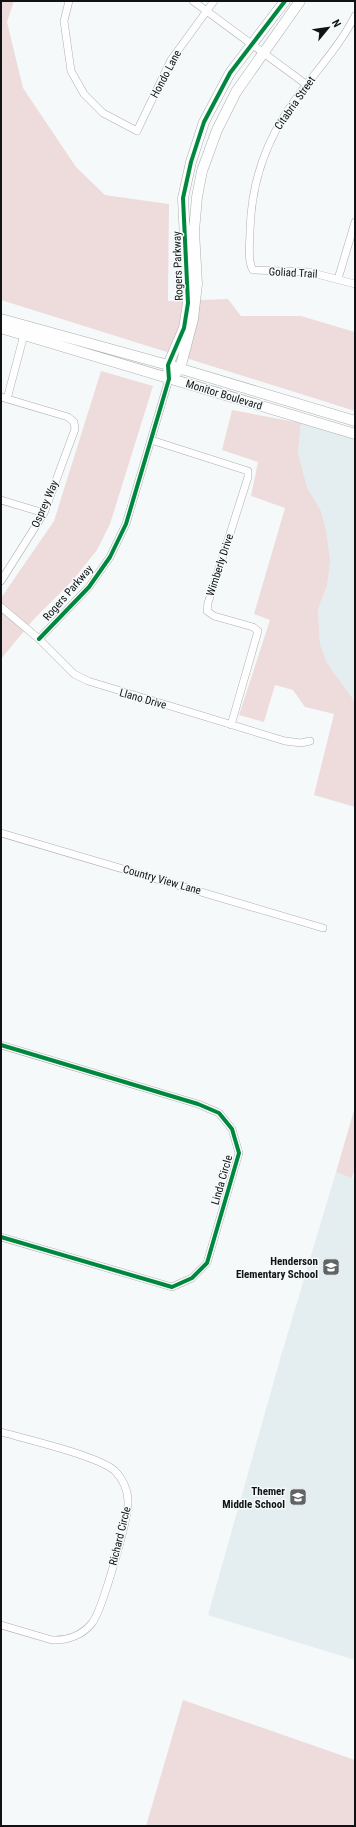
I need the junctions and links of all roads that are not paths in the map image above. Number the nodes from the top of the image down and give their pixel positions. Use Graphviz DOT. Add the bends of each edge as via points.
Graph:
graph roads {
  1 [pos="68,1"];
  2 [pos="193,1"];
  3 [pos="214,1"];
  4 [pos="285,1"];
  5 [pos="300,1"];
  6 [pos="207,10"];
  7 [pos="355,16"];
  8 [pos="252,44"];
  9 [pos="264,53"];
  10 [pos="307,85"];
  11 [pos="355,222"];
  12 [pos="254,270"];
  13 [pos="338,279"];
  14 [pos="355,284"];
  15 [pos="1,319"];
  16 [pos="1,328"];
  17 [pos="26,330"];
  18 [pos="168,365"];
  19 [pos="180,369"];
  20 [pos="169,379"];
  21 [pos="4,398"];
  22 [pos="355,421"];
  23 [pos="355,434"];
  24 [pos="151,440"];
  25 [pos="1,500"];
  26 [pos="44,513"];
  27 [pos="1,581"];
  28 [pos="1,607"];
  29 [pos="39,638"];
  30 [pos="231,725"];
  31 [pos="310,741"];
  32 [pos="1,833"];
  33 [pos="322,928"];
  34 [pos="1,1045"];
  35 [pos="1,1237"];
  36 [pos="1,1432"];
  37 [pos="1,1625"];
  1 -- 6 [label="street, Hondo Lane" via="64,21 71,71 84,94 103,113 137,131 171,60"];
  2 -- 6 [label="street"];
  3 -- 6 [label="street, Hondo Lane"];
  4 -- 8 [label="street, Rogers Parkway"];
  5 -- 9 [label="street, Rogers Parkway"];
  6 -- 8 [label="street"];
  7 -- 10 [label="street, Citabria Street"];
  8 -- 9 [label="street"];
  8 -- 18 [label="street, Rogers Parkway" via="230,73 204,122 191,162 183,198 188,303 184,328"];
  9 -- 10 [label="street"];
  9 -- 19 [label="street, Rogers Parkway" via="228,105 202,171 194,231 196,298"];
  10 -- 12 [label="street, Citabria Street" via="274,133 258,177 250,216 251,264"];
  11 -- 13 [label="street"];
  12 -- 13 [label="street, Goliad Trail" via="309,272"];
  13 -- 14 [label="street, Goliad Trail"];
  15 -- 17 [label="street, Monitor Boulevard"];
  16 -- 17 [label="street, Monitor Boulevard"];
  17 -- 18 [label="street, Monitor Boulevard"];
  17 -- 20 [label="street, Monitor Boulevard"];
  17 -- 21 [label="street"];
  18 -- 19 [label="street, Monitor Boulevard"];
  18 -- 20 [label="street, Rogers Parkway"];
  19 -- 20 [label="street"];
  19 -- 22 [label="street, Monitor Boulevard"];
  20 -- 23 [label="street, Monitor Boulevard"];
  20 -- 24 [label="street, Rogers Parkway"];
  21 -- 26 [label="street, Osprey Way" via="68,417 74,422 76,429"];
  24 -- 29 [label="street, Rogers Parkway" via="126,524 110,557 89,587"];
  24 -- 30 [label="street, Wimberly Drive" via="248,471 207,611 214,616 253,627 258,631"];
  25 -- 26 [label="street"];
  26 -- 27 [label="street, Osprey Way"];
  28 -- 29 [label="street, Llano Drive"];
  29 -- 30 [label="street, Llano Drive" via="74,674 88,681"];
  30 -- 31 [label="street, Llano Drive" via="285,741"];
  32 -- 33 [label="street, Country View Lane"];
  34 -- 35 [label="street, Linda Circle" via="198,1104 220,1113 232,1129 239,1153 207,1262 192,1278 172,1287"];
  36 -- 37 [label="street, Richard Circle" via="105,1464 116,1472 124,1484 128,1500 126,1522 93,1623 79,1634 59,1640"];
}
